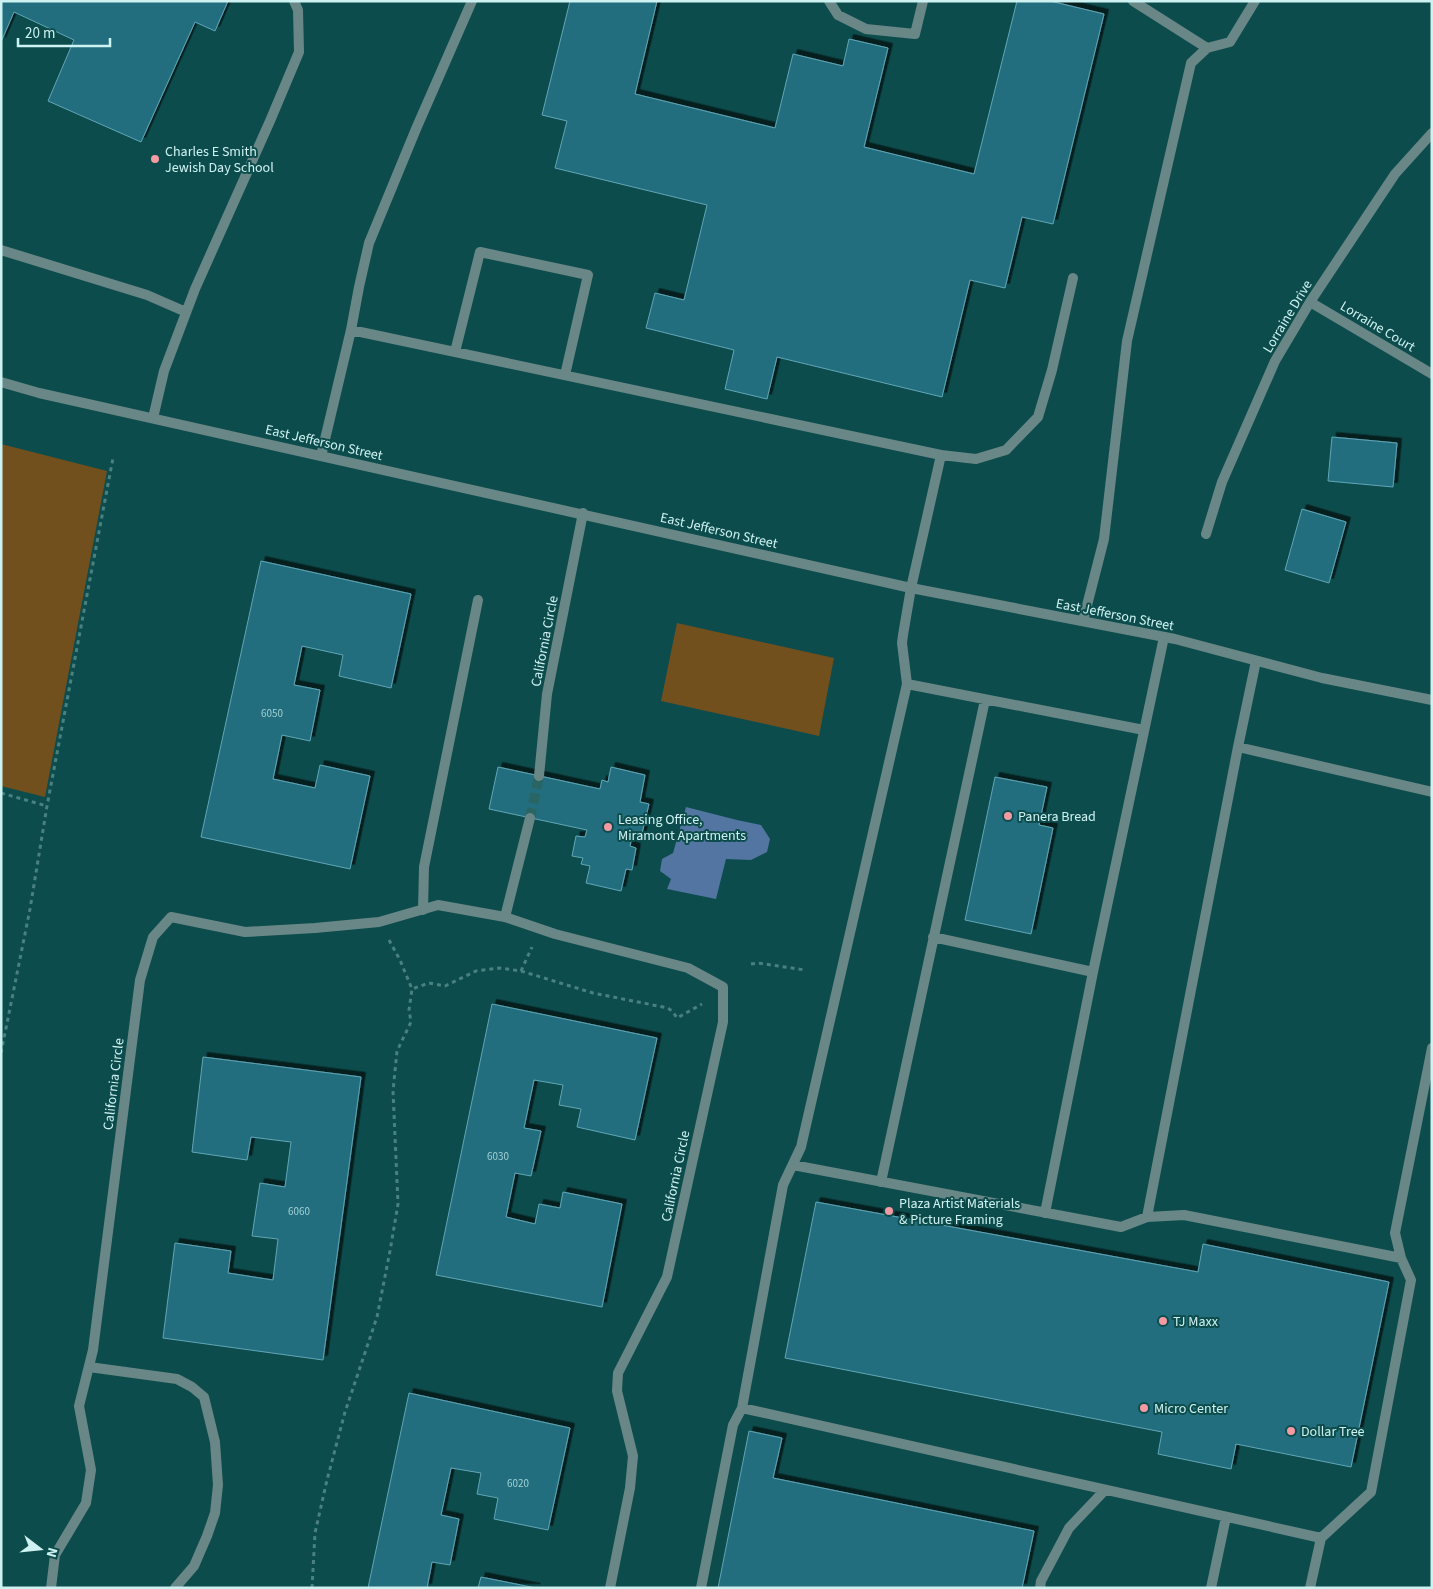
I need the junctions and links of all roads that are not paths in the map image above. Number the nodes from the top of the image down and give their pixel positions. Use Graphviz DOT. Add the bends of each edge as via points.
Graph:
graph roads {
  1 [pos="294,1"];
  2 [pos="472,1"];
  3 [pos="829,1"];
  4 [pos="923,1"];
  5 [pos="1133,1"];
  6 [pos="1255,1"];
  7 [pos="1207,48"];
  8 [pos="1432,133"];
  9 [pos="1,250"];
  10 [pos="1073,278"];
  11 [pos="1310,302"];
  12 [pos="186,312"];
  13 [pos="351,330"];
  14 [pos="456,352"];
  15 [pos="1432,374"];
  16 [pos="565,375"];
  17 [pos="1,382"];
  18 [pos="153,418"];
  19 [pos="940,455"];
  20 [pos="321,456"];
  21 [pos="583,513"];
  22 [pos="1206,534"];
  23 [pos="911,588"];
  24 [pos="478,600"];
  25 [pos="1083,621"];
  26 [pos="1164,637"];
  27 [pos="1256,661"];
  28 [pos="907,684"];
  29 [pos="985,700"];
  30 [pos="1432,700"];
  31 [pos="1144,730"];
  32 [pos="1238,747"];
  33 [pos="539,776"];
  34 [pos="1432,792"];
  35 [pos="530,818"];
  36 [pos="423,910"];
  37 [pos="505,917"];
  38 [pos="933,937"];
  39 [pos="1093,972"];
  40 [pos="1432,1048"];
  41 [pos="793,1165"];
  42 [pos="880,1182"];
  43 [pos="1045,1213"];
  44 [pos="1148,1217"];
  45 [pos="1401,1258"];
  46 [pos="89,1367"];
  47 [pos="742,1408"];
  48 [pos="1105,1490"];
  49 [pos="1226,1517"];
  50 [pos="1320,1538"];
  51 [pos="51,1588"];
  52 [pos="175,1588"];
  53 [pos="610,1588"];
  54 [pos="701,1588"];
  55 [pos="1040,1588"];
  56 [pos="1211,1588"];
  57 [pos="1310,1588"];
  1 -- 12 [label="street" via="298,10 299,52"];
  2 -- 13 [label="street" via="369,243"];
  3 -- 4 [label="street" via="838,15 866,29 915,34"];
  5 -- 7 [label="street"];
  6 -- 7 [label="street" via="1230,42"];
  7 -- 25 [label="street" via="1191,63 1127,341 1104,540"];
  8 -- 11 [label="street, Lorraine Drive" via="1395,174"];
  9 -- 12 [label="street" via="148,295"];
  10 -- 19 [label="street" via="1038,417 1006,450 976,459"];
  11 -- 15 [label="street, Lorraine Court"];
  11 -- 22 [label="street, Lorraine Drive" via="1272,370 1222,482"];
  12 -- 18 [label="street" via="164,371"];
  13 -- 14 [label="street"];
  13 -- 20 [label="street"];
  14 -- 16 [label="street"];
  14 -- 16 [label="street" via="480,252 588,274"];
  16 -- 19 [label="street"];
  17 -- 18 [label="street, East Jefferson Street"];
  18 -- 20 [label="street, East Jefferson Street"];
  19 -- 23 [label="street"];
  20 -- 21 [label="street, East Jefferson Street"];
  21 -- 23 [label="street, East Jefferson Street"];
  21 -- 33 [label="street, California Circle" via="547,694"];
  23 -- 25 [label="street, East Jefferson Street"];
  23 -- 28 [label="street" via="902,643"];
  24 -- 36 [label="street" via="424,867"];
  25 -- 26 [label="street, East Jefferson Street"];
  26 -- 27 [label="street, East Jefferson Street"];
  26 -- 31 [label="street"];
  27 -- 30 [label="street, East Jefferson Street"];
  27 -- 32 [label="street"];
  28 -- 29 [label="street"];
  28 -- 41 [label="street" via="801,1147"];
  29 -- 31 [label="street"];
  29 -- 38 [label="street"];
  31 -- 39 [label="street"];
  32 -- 34 [label="street"];
  32 -- 44 [label="street"];
  35 -- 37 [label="street"];
  36 -- 37 [label="street, California Circle" via="438,905"];
  36 -- 46 [label="street, California Circle" via="379,922 245,932 171,917 153,937 140,980"];
  37 -- 53 [label="street, California Circle" via="556,934 688,968 723,986 723,1022 667,1277 618,1373 617,1391 634,1456"];
  38 -- 39 [label="street"];
  38 -- 42 [label="street"];
  39 -- 43 [label="street"];
  40 -- 45 [label="street" via="1395,1233"];
  41 -- 42 [label="street"];
  41 -- 47 [label="street" via="783,1185"];
  42 -- 43 [label="street"];
  43 -- 44 [label="street" via="1120,1227"];
  44 -- 45 [label="street" via="1184,1215"];
  45 -- 50 [label="street" via="1412,1280 1371,1492"];
  46 -- 51 [label="street, California Circle" via="79,1406 91,1470 86,1503 55,1555"];
  46 -- 52 [label="street" via="177,1379 204,1397 215,1442 218,1485 215,1513 194,1566"];
  47 -- 48 [label="street"];
  47 -- 54 [label="street" via="733,1425"];
  48 -- 49 [label="street"];
  48 -- 55 [label="street" via="1069,1528"];
  49 -- 50 [label="street"];
  49 -- 56 [label="street"];
  50 -- 57 [label="street"];
}
